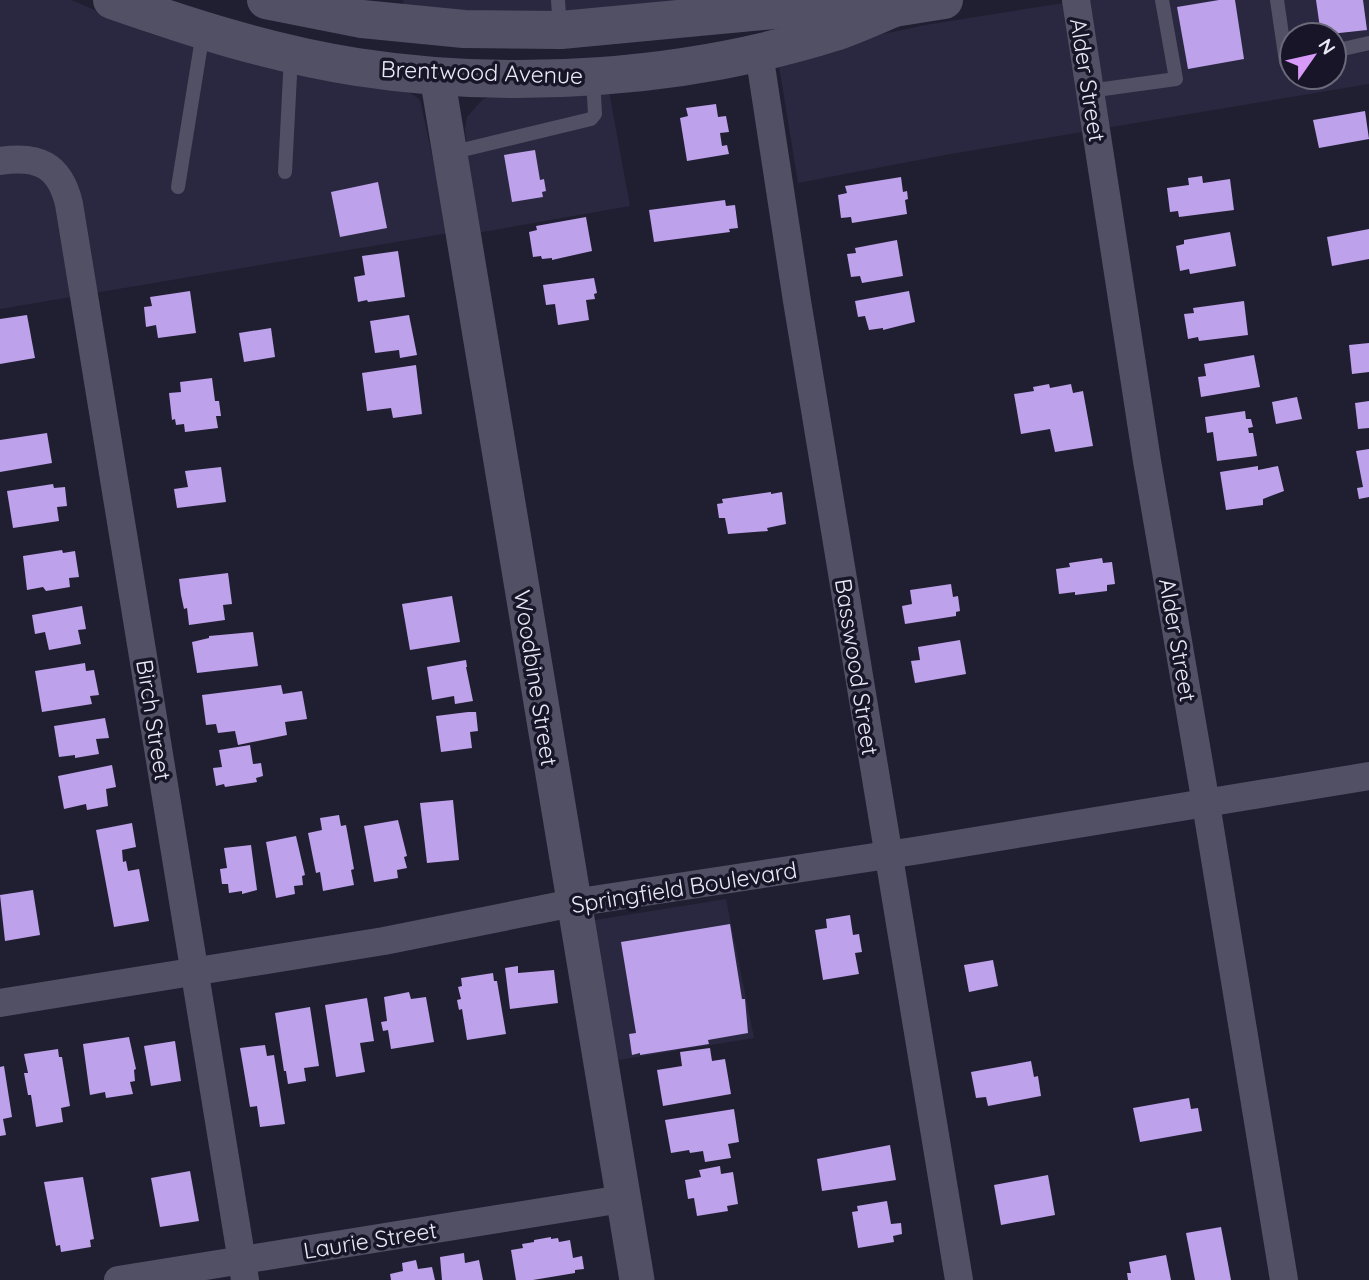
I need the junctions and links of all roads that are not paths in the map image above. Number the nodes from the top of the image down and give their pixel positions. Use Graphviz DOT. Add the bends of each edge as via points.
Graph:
graph roads {
  1 [pos="112,0"];
  2 [pos="267,0"];
  3 [pos="944,0"];
  4 [pos="1076,0"];
  5 [pos="1162,0"];
  6 [pos="1276,0"];
  7 [pos="894,8"];
  8 [pos="683,10"];
  9 [pos="559,15"];
  10 [pos="1279,21"];
  11 [pos="203,32"];
  12 [pos="1369,43"];
  13 [pos="1348,48"];
  14 [pos="759,52"];
  15 [pos="291,54"];
  16 [pos="437,76"];
  17 [pos="593,76"];
  18 [pos="541,79"];
  19 [pos="1089,91"];
  20 [pos="450,153"];
  21 [pos="0,161"];
  22 [pos="285,172"];
  23 [pos="178,187"];
  24 [pos="1369,776"];
  25 [pos="1206,804"];
  26 [pos="889,855"];
  27 [pos="573,903"];
  28 [pos="196,971"];
  29 [pos="0,1003"];
  30 [pos="622,1199"];
  31 [pos="244,1270"];
  32 [pos="118,1280"];
  33 [pos="637,1280"];
  34 [pos="959,1280"];
  35 [pos="1284,1280"];
  1 -- 11 [label="main road, Brentwood Avenue"];
  2 -- 9 [label="main road, Brentwood Avenue" via="362,19 413,18 464,29"];
  3 -- 7 [label="main road, Brentwood Avenue"];
  4 -- 19 [label="street, Alder Street"];
  5 -- 19 [label="lane" via="1176,79"];
  6 -- 10 [label="lane"];
  7 -- 8 [label="main road, Brentwood Avenue" via="827,5"];
  7 -- 14 [label="main road, Brentwood Avenue" via="837,31"];
  8 -- 9 [label="main road, Brentwood Avenue"];
  8 -- 18 [label="main road" via="664,49 566,60"];
  11 -- 15 [label="main road, Brentwood Avenue"];
  11 -- 23 [label="lane"];
  12 -- 13 [label="lane"];
  14 -- 17 [label="main road, Brentwood Avenue" via="650,72"];
  14 -- 26 [label="street, Basswood Street"];
  15 -- 16 [label="main road, Brentwood Avenue"];
  15 -- 22 [label="lane"];
  16 -- 18 [label="main road, Brentwood Avenue"];
  16 -- 20 [label="street, Woodbine Street"];
  17 -- 18 [label="main road, Brentwood Avenue"];
  17 -- 20 [label="lane" via="595,114 591,120"];
  19 -- 25 [label="street, Alder Street"];
  20 -- 27 [label="street, Woodbine Street"];
  21 -- 28 [label="street, Birch Street" via="32,160 49,166 65,187"];
  24 -- 25 [label="street, Springfield Boulevard"];
  25 -- 26 [label="street, Springfield Boulevard"];
  25 -- 35 [label="street, Alder Street"];
  26 -- 27 [label="street, Springfield Boulevard"];
  26 -- 34 [label="street, Basswood Street"];
  27 -- 28 [label="street, Springfield Boulevard" via="384,942"];
  27 -- 30 [label="street, Woodbine Street"];
  28 -- 29 [label="street, Springfield Boulevard"];
  28 -- 31 [label="street, Birch Street"];
  30 -- 31 [label="street, Laurie Street"];
  30 -- 33 [label="street, Woodbine Street"];
  31 -- 32 [label="street, Laurie Street"];
}
